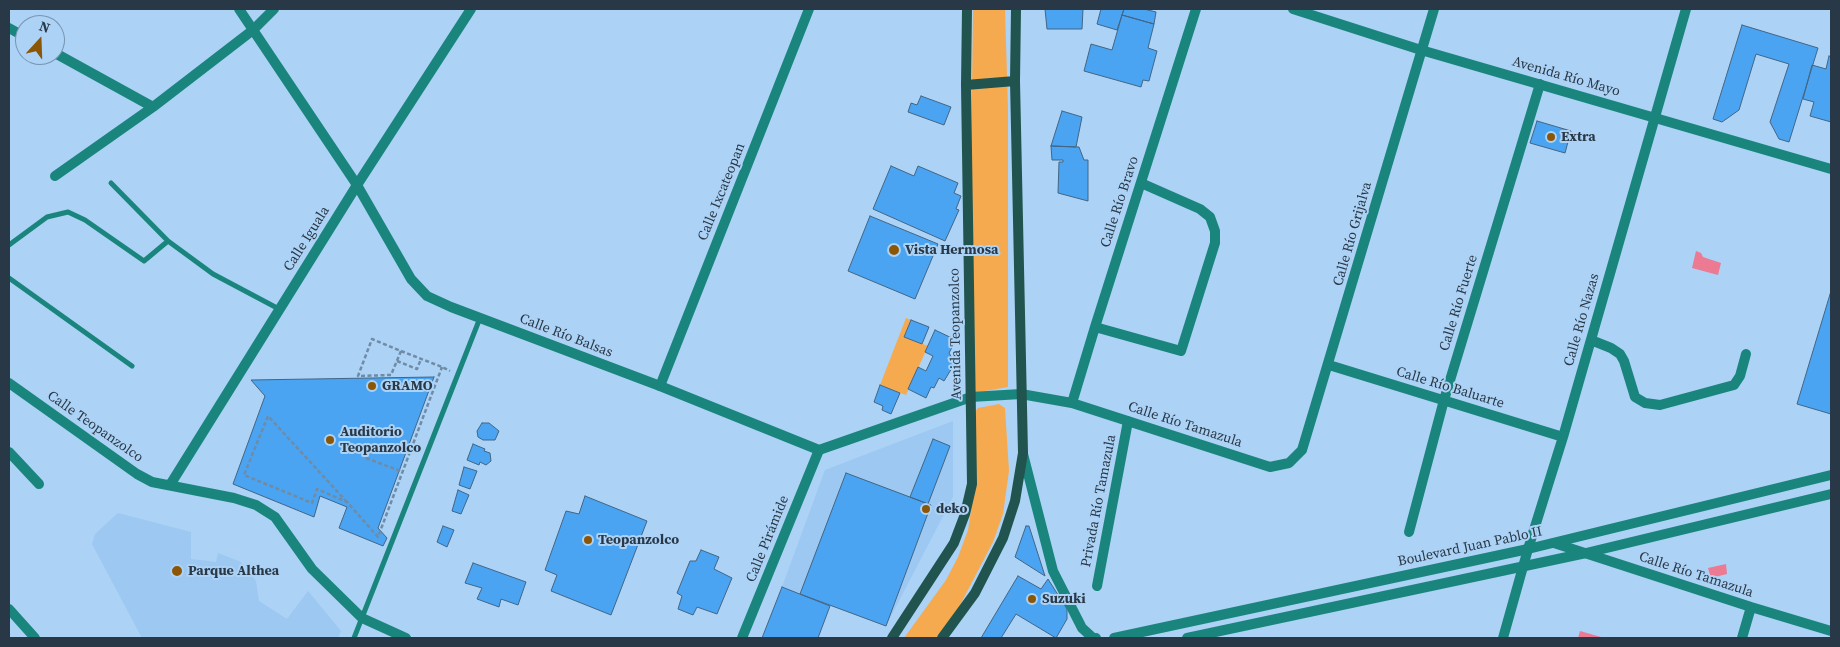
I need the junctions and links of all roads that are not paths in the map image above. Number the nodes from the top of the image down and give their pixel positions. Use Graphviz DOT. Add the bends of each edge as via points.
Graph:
graph roads {
  1 [pos="239,9"];
  2 [pos="274,9"];
  3 [pos="471,9"];
  4 [pos="809,9"];
  5 [pos="967,9"];
  6 [pos="1016,9"];
  7 [pos="1196,9"];
  8 [pos="1293,9"];
  9 [pos="1434,9"];
  10 [pos="1686,9"];
  11 [pos="253,30"];
  12 [pos="1421,50"];
  13 [pos="65,59"];
  14 [pos="1015,81"];
  15 [pos="1540,84"];
  16 [pos="966,85"];
  17 [pos="153,107"];
  18 [pos="1654,117"];
  19 [pos="1831,169"];
  20 [pos="55,176"];
  21 [pos="111,183"];
  22 [pos="1141,183"];
  23 [pos="357,184"];
  24 [pos="168,241"];
  25 [pos="9,245"];
  26 [pos="9,278"];
  27 [pos="279,309"];
  28 [pos="480,318"];
  29 [pos="1095,327"];
  30 [pos="1591,340"];
  31 [pos="1746,354"];
  32 [pos="1329,365"];
  33 [pos="132,366"];
  34 [pos="9,383"];
  35 [pos="660,386"];
  36 [pos="1021,394"];
  37 [pos="971,397"];
  38 [pos="1444,400"];
  39 [pos="1072,403"];
  40 [pos="1128,421"];
  41 [pos="1563,437"];
  42 [pos="819,450"];
  43 [pos="9,452"];
  44 [pos="1023,453"];
  45 [pos="1290,463"];
  46 [pos="1831,475"];
  47 [pos="39,484"];
  48 [pos="170,485"];
  49 [pos="1831,494"];
  50 [pos="1409,532"];
  51 [pos="1554,542"];
  52 [pos="1528,549"];
  53 [pos="1586,553"];
  54 [pos="1524,565"];
  55 [pos="1096,586"];
  56 [pos="1750,607"];
  57 [pos="9,609"];
  58 [pos="362,618"];
  59 [pos="1831,632"];
  60 [pos="35,638"];
  61 [pos="354,638"];
  62 [pos="406,638"];
  63 [pos="742,638"];
  64 [pos="892,638"];
  65 [pos="942,638"];
  66 [pos="1096,638"];
  67 [pos="1114,638"];
  68 [pos="1187,638"];
  69 [pos="1502,638"];
  70 [pos="1742,638"];
  1 -- 11 [label="street, Calle Río Balsas"];
  2 -- 11 [label="street"];
  3 -- 23 [label="street, Calle Iguala"];
  4 -- 35 [label="street, Calle Ixcateopan"];
  5 -- 16 [label="main road, Avenida Teopanzolco"];
  6 -- 14 [label="main road"];
  7 -- 22 [label="street, Calle Río Bravo"];
  8 -- 12 [label="street, Avenida Río Mayo"];
  9 -- 12 [label="street, Calle Río Grijalva"];
  10 -- 18 [label="street, Calle Río Nazas"];
  11 -- 17 [label="street"];
  11 -- 23 [label="street, Calle Río Balsas"];
  12 -- 15 [label="street, Avenida Río Mayo"];
  12 -- 32 [label="street, Calle Río Grijalva"];
  13 -- 17 [label="street"];
  14 -- 16 [label="main road"];
  14 -- 36 [label="main road"];
  15 -- 18 [label="street, Avenida Río Mayo"];
  15 -- 38 [label="street, Calle Río Fuerte"];
  16 -- 37 [label="main road, Avenida Teopanzolco"];
  17 -- 20 [label="street"];
  18 -- 19 [label="street, Avenida Río Mayo"];
  18 -- 30 [label="street, Calle Río Nazas"];
  21 -- 24 [label="lane"];
  22 -- 29 [label="street, Calle Río Bravo"];
  22 -- 29 [label="street" via="1200,209 1210,217 1215,230 1215,243 1181,351"];
  23 -- 27 [label="street, Calle Iguala"];
  23 -- 28 [label="street, Calle Río Balsas" via="411,279 426,296"];
  24 -- 25 [label="lane" via="144,261 86,220 68,212 46,217"];
  24 -- 27 [label="lane" via="213,274"];
  26 -- 33 [label="lane"];
  27 -- 48 [label="street, Calle Iguala"];
  28 -- 35 [label="street, Calle Río Balsas"];
  28 -- 58 [label="lane"];
  29 -- 39 [label="street, Calle Río Bravo"];
  30 -- 31 [label="street" via="1620,354 1635,397 1645,403 1660,405 1734,385"];
  30 -- 41 [label="street, Calle Río Nazas"];
  32 -- 38 [label="street, Calle Río Baluarte"];
  32 -- 45 [label="street, Calle Río Grijalva" via="1302,450"];
  34 -- 48 [label="street, Calle Teopanzolco" via="137,474 152,482"];
  35 -- 42 [label="street, Calle Río Balsas"];
  36 -- 37 [label="street"];
  36 -- 39 [label="street, Calle Río Tamazula"];
  36 -- 44 [label="main road"];
  37 -- 42 [label="street"];
  37 -- 64 [label="main road, Avenida Teopanzolco" via="972,484 965,514 954,543"];
  38 -- 41 [label="street, Calle Río Baluarte"];
  38 -- 50 [label="street, Calle Río Fuerte"];
  39 -- 40 [label="street, Calle Río Tamazula"];
  40 -- 45 [label="street, Calle Río Tamazula" via="1270,466"];
  40 -- 55 [label="street, Privada Río Tamazula"];
  41 -- 52 [label="street, Calle Río Nazas"];
  42 -- 63 [label="street, Calle Pirámide"];
  43 -- 47 [label="street"];
  44 -- 65 [label="main road" via="1015,501 1004,538 975,594"];
  44 -- 66 [label="street" via="1053,570 1082,628"];
  46 -- 51 [label="street, Boulevard Juan Pablo II"];
  48 -- 58 [label="street, Calle Teopanzolco" via="234,498 256,505 275,517 312,569"];
  49 -- 53 [label="street, Boulevard Juan Pablo II"];
  51 -- 52 [label="street, Boulevard Juan Pablo II"];
  51 -- 53 [label="street, Calle Río Tamazula"];
  52 -- 54 [label="street, Calle Río Nazas"];
  52 -- 67 [label="street, Boulevard Juan Pablo II"];
  53 -- 54 [label="street, Boulevard Juan Pablo II"];
  53 -- 56 [label="street, Calle Río Tamazula"];
  54 -- 68 [label="street, Boulevard Juan Pablo II"];
  54 -- 69 [label="street, Calle Río Nazas"];
  56 -- 59 [label="street, Calle Río Tamazula"];
  56 -- 70 [label="street"];
  57 -- 60 [label="street"];
  58 -- 61 [label="lane"];
  58 -- 62 [label="street, Calle Teopanzolco"];
}
